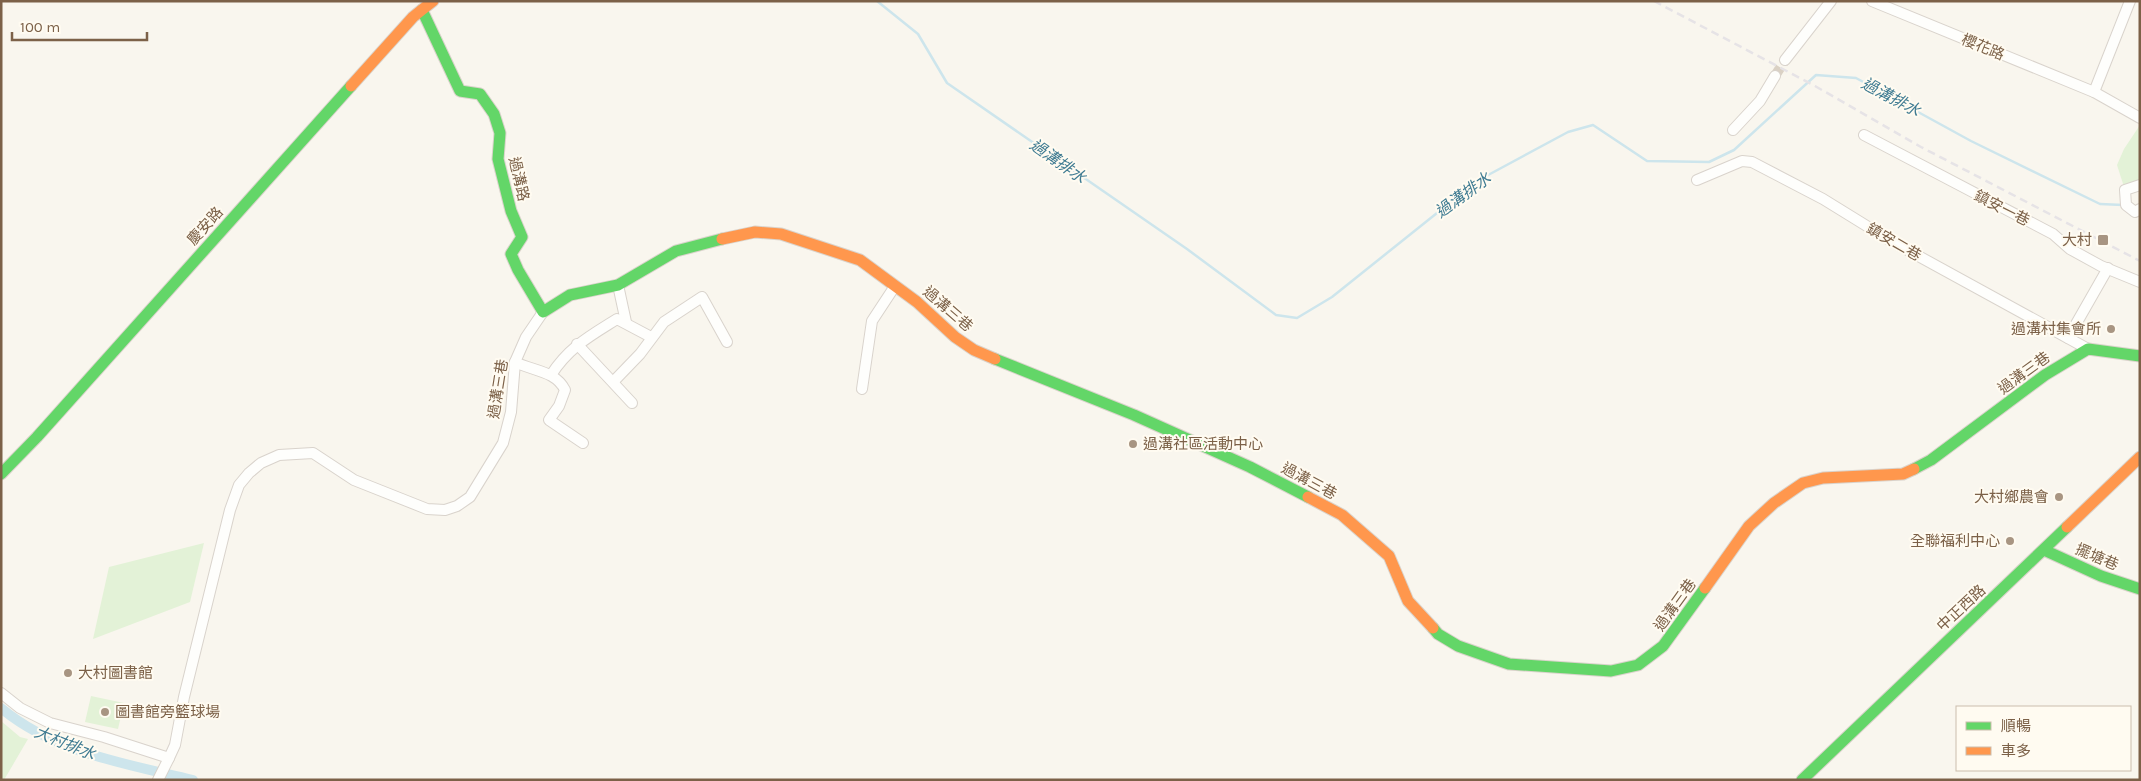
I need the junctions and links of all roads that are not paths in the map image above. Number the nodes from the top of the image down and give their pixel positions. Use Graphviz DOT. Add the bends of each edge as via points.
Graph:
graph roads {
  1 [pos="433,1"];
  2 [pos="1831,1"];
  3 [pos="1872,1"];
  4 [pos="2130,1"];
  5 [pos="422,10"];
  6 [pos="1785,60"];
  7 [pos="1775,76"];
  8 [pos="2094,92"];
  9 [pos="2140,118"];
  10 [pos="1733,130"];
  11 [pos="1864,135"];
  12 [pos="1697,180"];
  13 [pos="2140,185"];
  14 [pos="2140,209"];
  15 [pos="2108,268"];
  16 [pos="2140,282"];
  17 [pos="618,285"];
  18 [pos="895,286"];
  19 [pos="543,312"];
  20 [pos="626,322"];
  21 [pos="651,337"];
  22 [pos="2068,338"];
  23 [pos="727,342"];
  24 [pos="577,344"];
  25 [pos="2088,349"];
  26 [pos="2140,356"];
  27 [pos="515,362"];
  28 [pos="551,375"];
  29 [pos="613,382"];
  30 [pos="862,390"];
  31 [pos="632,403"];
  32 [pos="583,443"];
  33 [pos="2140,457"];
  34 [pos="1,474"];
  35 [pos="2044,550"];
  36 [pos="2140,589"];
  37 [pos="1,693"];
  38 [pos="169,758"];
  39 [pos="158,779"];
  40 [pos="1802,780"];
  1 -- 5 [label="street, 慶安路"];
  2 -- 6 [label="street"];
  3 -- 8 [label="street, 櫻花路"];
  4 -- 8 [label="street"];
  5 -- 19 [label="street, 過溝路" via="460,91 480,94 494,114 500,132 498,159 511,211 522,237 511,254"];
  5 -- 34 [label="street, 慶安路"];
  7 -- 10 [label="street" via="1760,101"];
  8 -- 9 [label="street, 櫻花路"];
  11 -- 15 [label="street, 鎮安一巷" via="2053,234 2070,249"];
  12 -- 22 [label="street, 鎮安二巷" via="1742,161 1752,162"];
  13 -- 14 [label="street" via="2125,190 2126,205 2135,212"];
  15 -- 16 [label="street, 鎮安一巷"];
  15 -- 22 [label="street"];
  17 -- 18 [label="street, 過溝三巷" via="676,251 755,232 781,234 860,260"];
  17 -- 19 [label="street, 過溝三巷" via="570,295"];
  17 -- 20 [label="street"];
  18 -- 25 [label="street, 過溝三巷" via="974,350 1134,415 1232,459 1342,515 1389,556 1408,601 1438,634 1458,646 1509,664 1611,671 1638,665 1663,646 1749,526 1774,503 1803,484 1823,478 1903,474 1931,460 2052,370"];
  18 -- 30 [label="street" via="872,321"];
  19 -- 27 [label="street, 過溝三巷" via="526,337"];
  20 -- 21 [label="street"];
  20 -- 24 [label="street" via="618,319"];
  21 -- 23 [label="street" via="664,322 702,297"];
  21 -- 29 [label="street" via="640,354"];
  22 -- 25 [label="street, 鎮安二巷"];
  24 -- 28 [label="street" via="560,360"];
  24 -- 29 [label="street"];
  25 -- 26 [label="street"];
  27 -- 28 [label="street"];
  27 -- 38 [label="street, 過溝三巷" via="511,412 503,443 470,497 445,510 427,510 354,480 313,453 279,455 249,473 234,496 175,745"];
  28 -- 32 [label="street" via="561,382 565,390 550,420"];
  29 -- 31 [label="street"];
  33 -- 35 [label="street, 中正西路"];
  35 -- 36 [label="street, 擺塘巷" via="2101,576"];
  35 -- 40 [label="street, 中正西路"];
  37 -- 38 [label="street" via="20,708 50,723"];
  38 -- 39 [label="street"];
}
